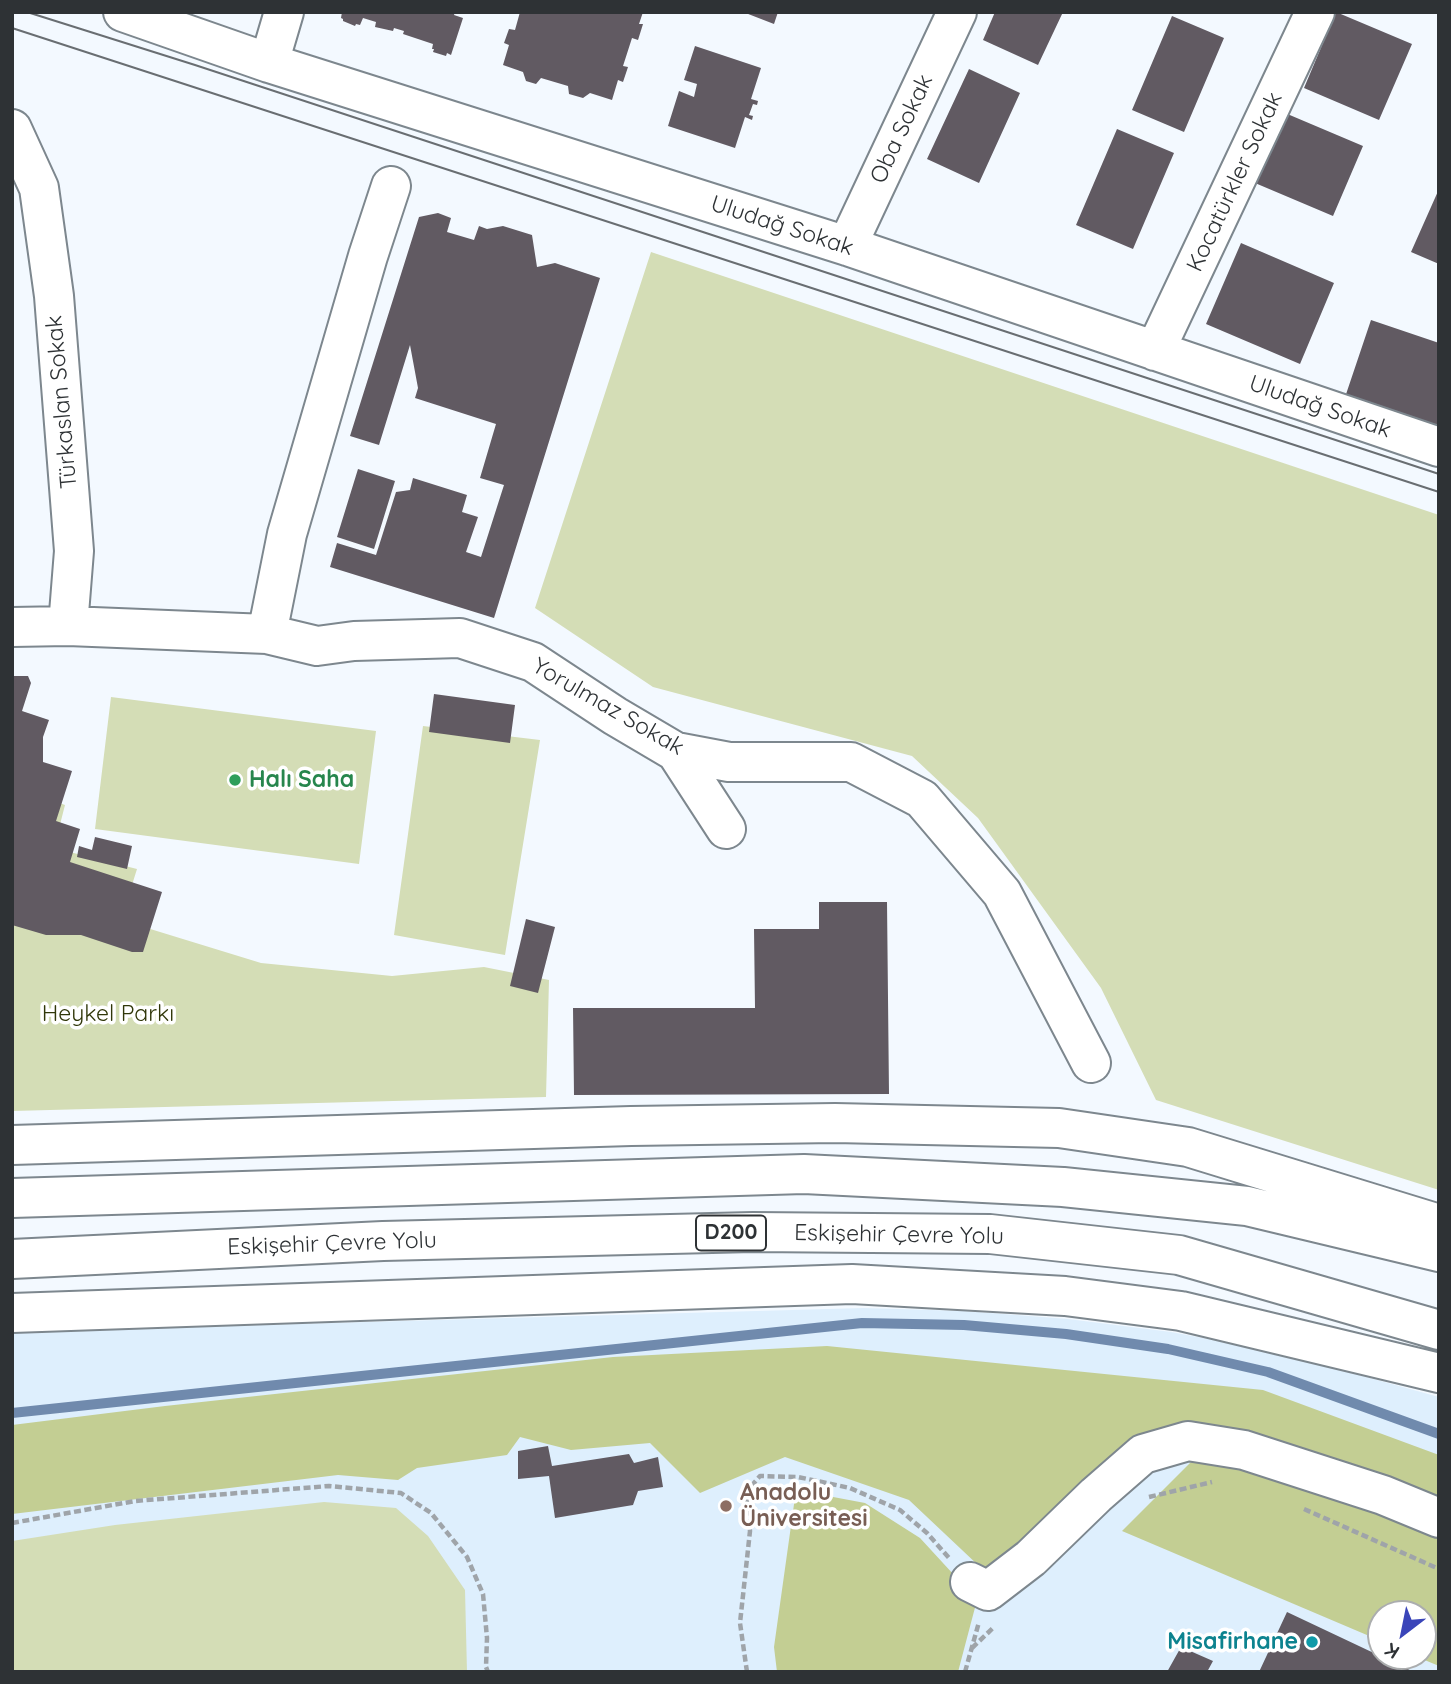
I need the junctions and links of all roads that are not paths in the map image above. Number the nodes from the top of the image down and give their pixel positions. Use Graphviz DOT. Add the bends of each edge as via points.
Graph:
graph roads {
  1 [pos="123,12"];
  2 [pos="284,12"];
  3 [pos="957,12"];
  4 [pos="1315,12"];
  5 [pos="269,63"];
  6 [pos="12,129"];
  7 [pos="391,186"];
  8 [pos="847,246"];
  9 [pos="1155,351"];
  10 [pos="1439,447"];
  11 [pos="68,626"];
  12 [pos="12,627"];
  13 [pos="267,634"];
  14 [pos="676,752"];
  15 [pos="726,829"];
  16 [pos="1091,1063"];
  17 [pos="12,1145"];
  18 [pos="12,1198"];
  19 [pos="1439,1224"];
  20 [pos="1439,1252"];
  21 [pos="12,1259"];
  22 [pos="12,1312"];
  23 [pos="1439,1331"];
  24 [pos="1439,1373"];
  25 [pos="1439,1518"];
  26 [pos="986,1597"];
  1 -- 5 [label="main road, Uludağ Sokak"];
  2 -- 5 [label="main road"];
  3 -- 8 [label="main road, Oba Sokak"];
  4 -- 9 [label="main road, Kocatürkler Sokak"];
  5 -- 8 [label="main road, Uludağ Sokak"];
  6 -- 11 [label="main road, Türkaslan Sokak" via="39,188 54,296 74,551"];
  7 -- 13 [label="main road" via="287,534"];
  8 -- 9 [label="main road, Uludağ Sokak"];
  9 -- 10 [label="main road, Uludağ Sokak"];
  11 -- 12 [label="main road"];
  11 -- 13 [label="main road, Yorulmaz Sokak"];
  13 -- 14 [label="main road, Yorulmaz Sokak" via="317,646 460,638 533,662"];
  14 -- 15 [label="main road"];
  14 -- 16 [label="main road, Yorulmaz Sokak" via="729,762 850,762 922,799 1002,893"];
  17 -- 19 [label="main road" via="631,1126 835,1123 1059,1128 1188,1147"];
  18 -- 20 [label="main road" via="804,1174 1063,1188 1247,1206"];
  21 -- 23 [label="main road, Eskişehir Çevre Yolu / D200" via="370,1241 753,1232 990,1234 1179,1255"];
  22 -- 24 [label="main road" via="852,1284 1065,1296 1181,1311"];
  25 -- 26 [label="main road" via="1244,1450 1188,1441 1143,1454"];
}
